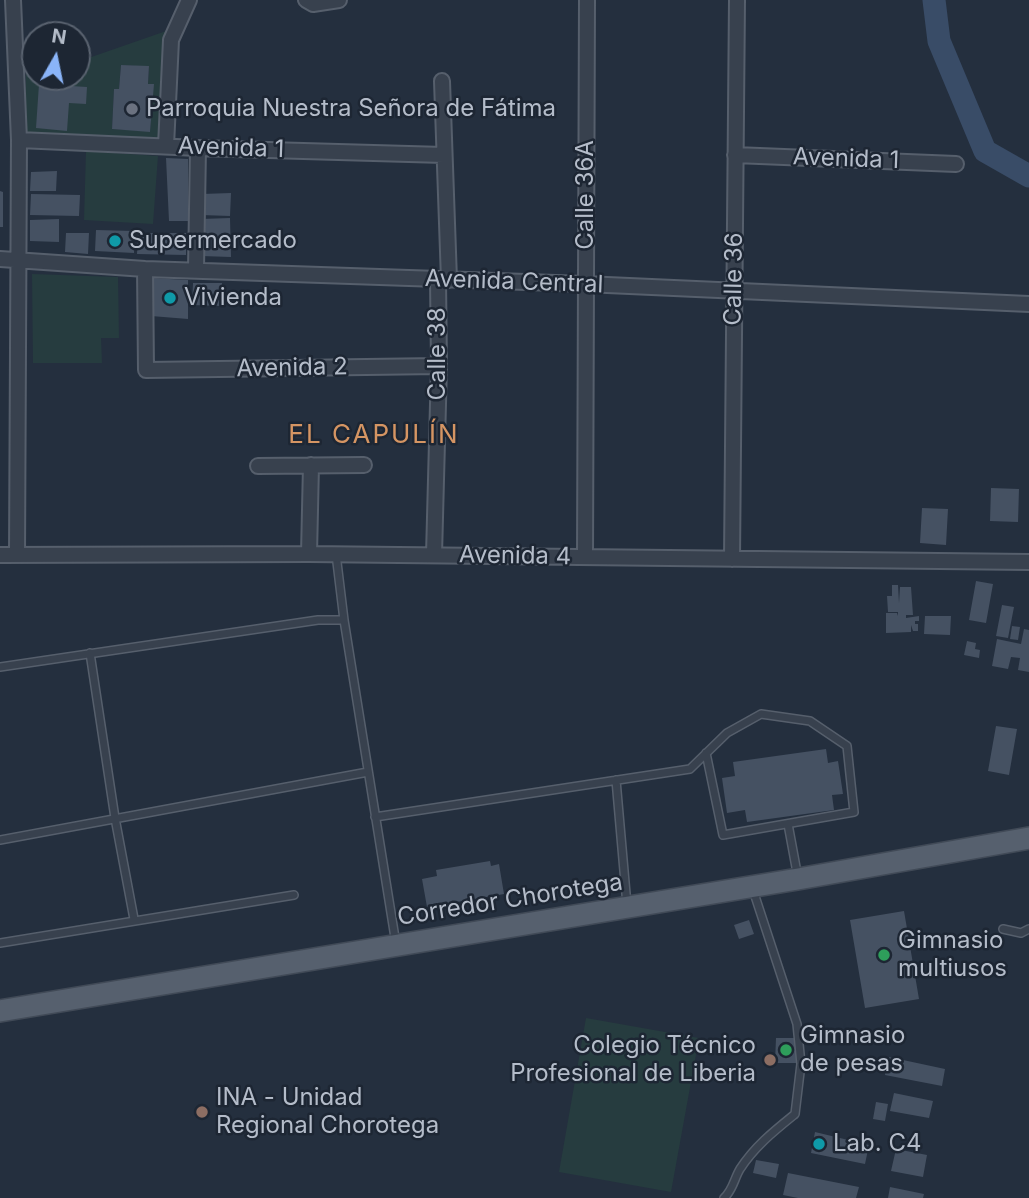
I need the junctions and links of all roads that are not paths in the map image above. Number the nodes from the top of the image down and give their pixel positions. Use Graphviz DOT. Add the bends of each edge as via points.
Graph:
graph roads {
  1 [pos="13,0"];
  2 [pos="189,0"];
  3 [pos="306,0"];
  4 [pos="339,0"];
  5 [pos="587,0"];
  6 [pos="737,0"];
  7 [pos="442,81"];
  8 [pos="19,139"];
  9 [pos="166,146"];
  10 [pos="198,148"];
  11 [pos="444,155"];
  12 [pos="735,155"];
  13 [pos="956,164"];
  14 [pos="0,259"];
  15 [pos="17,261"];
  16 [pos="145,269"];
  17 [pos="196,269"];
  18 [pos="443,279"];
  19 [pos="585,284"];
  20 [pos="734,290"];
  21 [pos="1029,304"];
  22 [pos="439,366"];
  23 [pos="311,465"];
  24 [pos="364,465"];
  25 [pos="258,466"];
  26 [pos="309,554"];
  27 [pos="336,554"];
  28 [pos="0,555"];
  29 [pos="17,555"];
  30 [pos="434,555"];
  31 [pos="585,557"];
  32 [pos="732,559"];
  33 [pos="1029,562"];
  34 [pos="344,620"];
  35 [pos="90,653"];
  36 [pos="0,667"];
  37 [pos="706,754"];
  38 [pos="368,772"];
  39 [pos="616,780"];
  40 [pos="375,817"];
  41 [pos="115,818"];
  42 [pos="788,824"];
  43 [pos="1029,838"];
  44 [pos="0,841"];
  45 [pos="798,878"];
  46 [pos="752,886"];
  47 [pos="294,895"];
  48 [pos="627,907"];
  49 [pos="134,919"];
  50 [pos="1003,929"];
  51 [pos="1029,929"];
  52 [pos="0,943"];
  53 [pos="396,945"];
  54 [pos="0,1011"];
  55 [pos="724,1198"];
  1 -- 8 [label="street"];
  2 -- 9 [label="street" via="171,40"];
  3 -- 4 [label="street" via="313,4"];
  5 -- 19 [label="street, Calle 36A"];
  6 -- 12 [label="street, Calle 36"];
  7 -- 11 [label="street, Calle 38"];
  8 -- 9 [label="street, Avenida 1"];
  8 -- 15 [label="street"];
  9 -- 10 [label="street, Avenida 1"];
  10 -- 11 [label="street, Avenida 1"];
  10 -- 17 [label="street"];
  11 -- 18 [label="street, Calle 38"];
  12 -- 13 [label="street, Avenida 1"];
  12 -- 20 [label="street, Calle 36"];
  14 -- 15 [label="street, Avenida Central"];
  15 -- 16 [label="street, Avenida Central"];
  15 -- 29 [label="street"];
  16 -- 17 [label="street, Avenida Central"];
  16 -- 22 [label="street, Avenida 2" via="146,370"];
  17 -- 18 [label="street, Avenida Central"];
  18 -- 19 [label="street, Avenida Central"];
  18 -- 22 [label="street, Calle 38"];
  19 -- 20 [label="street, Avenida Central"];
  19 -- 31 [label="street, Calle 36A"];
  20 -- 21 [label="street, Avenida Central"];
  20 -- 32 [label="street, Calle 36"];
  22 -- 30 [label="street, Calle 38"];
  23 -- 24 [label="street"];
  23 -- 25 [label="street"];
  23 -- 26 [label="street"];
  26 -- 27 [label="street, Avenida 4"];
  26 -- 29 [label="street, Avenida 4"];
  27 -- 30 [label="street, Avenida 4"];
  27 -- 34 [label="lane"];
  28 -- 29 [label="street, Avenida 4"];
  30 -- 31 [label="street, Avenida 4"];
  31 -- 32 [label="street, Avenida 4"];
  32 -- 33 [label="street, Avenida 4"];
  34 -- 35 [label="lane"];
  34 -- 38 [label="lane"];
  35 -- 36 [label="lane"];
  35 -- 41 [label="lane"];
  37 -- 39 [label="lane" via="690,769"];
  37 -- 42 [label="lane" via="723,835"];
  37 -- 42 [label="lane" via="726,733 761,714 810,721 846,746 854,812"];
  38 -- 40 [label="lane"];
  38 -- 41 [label="lane"];
  39 -- 40 [label="lane"];
  39 -- 48 [label="lane"];
  40 -- 53 [label="lane"];
  41 -- 44 [label="lane"];
  41 -- 49 [label="lane"];
  42 -- 45 [label="lane"];
  43 -- 45 [label="main road, Corredor Chorotega"];
  45 -- 46 [label="main road, Corredor Chorotega"];
  46 -- 48 [label="main road, Corredor Chorotega"];
  46 -- 55 [label="lane" via="797,1024 801,1064 795,1114 759,1143"];
  47 -- 49 [label="lane"];
  48 -- 53 [label="main road, Corredor Chorotega"];
  49 -- 52 [label="lane"];
  50 -- 51 [label="lane" via="1021,933"];
  53 -- 54 [label="main road, Corredor Chorotega"];
}
